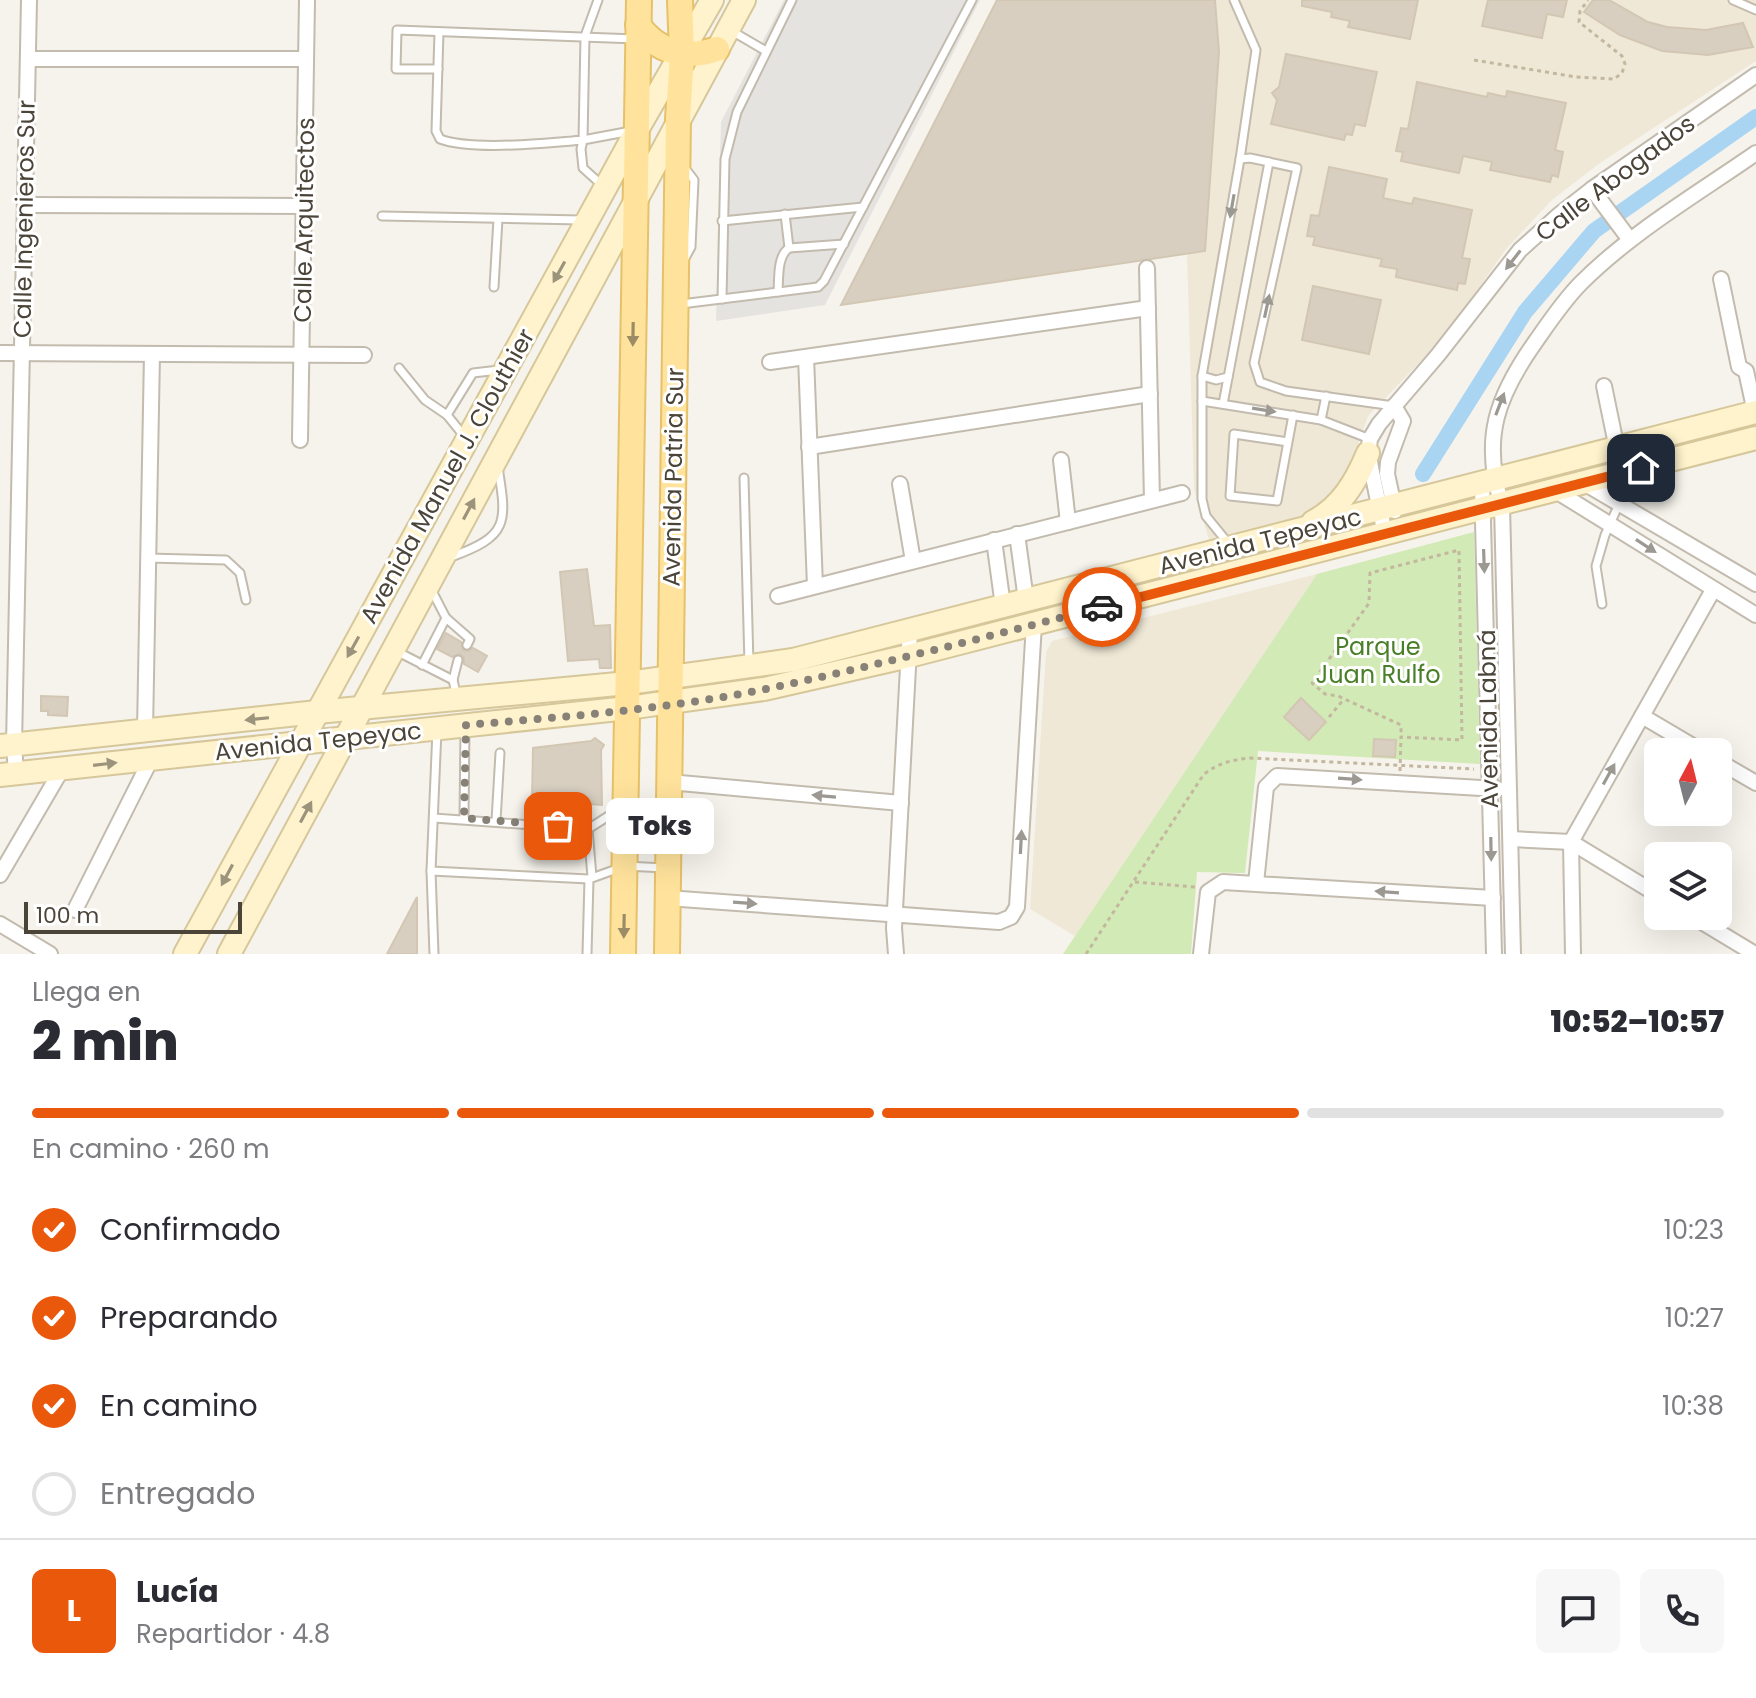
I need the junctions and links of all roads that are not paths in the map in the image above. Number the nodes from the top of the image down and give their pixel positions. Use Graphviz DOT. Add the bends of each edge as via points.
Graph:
graph roads {
  1 [pos="29,0"];
  2 [pos="307,0"];
  3 [pos="598,0"];
  4 [pos="639,0"];
  5 [pos="680,0"];
  6 [pos="712,0"];
  7 [pos="744,0"];
  8 [pos="792,0"];
  9 [pos="972,0"];
  10 [pos="1234,0"];
  11 [pos="1733,0"];
  12 [pos="1756,10"];
  13 [pos="439,32"];
  14 [pos="638,32"];
  15 [pos="585,36"];
  16 [pos="723,38"];
  17 [pos="766,51"];
  18 [pos="682,54"];
  19 [pos="28,59"];
  20 [pos="306,59"];
  21 [pos="438,69"];
  22 [pos="1756,75"];
  23 [pos="678,119"];
  24 [pos="637,130"];
  25 [pos="583,140"];
  26 [pos="1756,153"];
  27 [pos="1240,159"];
  28 [pos="1269,162"];
  29 [pos="605,188"];
  30 [pos="1596,195"];
  31 [pos="635,200"];
  32 [pos="25,205"];
  33 [pos="304,206"];
  34 [pos="863,207"];
  35 [pos="785,214"];
  36 [pos="382,216"];
  37 [pos="498,219"];
  38 [pos="587,220"];
  39 [pos="722,221"];
  40 [pos="1625,234"];
  41 [pos="844,244"];
  42 [pos="789,248"];
  43 [pos="1147,268"];
  44 [pos="1721,279"];
  45 [pos="494,287"];
  46 [pos="778,292"];
  47 [pos="722,299"];
  48 [pos="675,304"];
  49 [pos="1148,308"];
  50 [pos="0,353"];
  51 [pos="21,353"];
  52 [pos="152,354"];
  53 [pos="302,355"];
  54 [pos="364,355"];
  55 [pos="806,357"];
  56 [pos="770,362"];
  57 [pos="399,368"];
  58 [pos="506,369"];
  59 [pos="1202,376"];
  60 [pos="1228,377"];
  61 [pos="1604,386"];
  62 [pos="1150,394"];
  63 [pos="1326,396"];
  64 [pos="1202,401"];
  65 [pos="1223,404"];
  66 [pos="1394,406"];
  67 [pos="1756,412"];
  68 [pos="447,415"];
  69 [pos="1293,415"];
  70 [pos="1321,420"];
  71 [pos="1756,438"];
  72 [pos="300,440"];
  73 [pos="467,440"];
  74 [pos="1288,442"];
  75 [pos="1369,446"];
  76 [pos="809,447"];
  77 [pos="1617,449"];
  78 [pos="496,459"];
  79 [pos="1061,460"];
  80 [pos="744,478"];
  81 [pos="1488,482"];
  82 [pos="1584,483"];
  83 [pos="900,484"];
  84 [pos="1556,491"];
  85 [pos="1182,493"];
  86 [pos="1152,500"];
  87 [pos="1619,504"];
  88 [pos="1393,507"];
  89 [pos="1482,509"];
  90 [pos="1068,522"];
  91 [pos="1610,522"];
  92 [pos="1398,530"];
  93 [pos="1297,532"];
  94 [pos="1017,534"];
  95 [pos="994,540"];
  96 [pos="1232,548"];
  97 [pos="148,558"];
  98 [pos="442,560"];
  99 [pos="913,561"];
  100 [pos="1756,584"];
  101 [pos="428,585"];
  102 [pos="815,586"];
  103 [pos="1713,590"];
  104 [pos="778,596"];
  105 [pos="246,600"];
  106 [pos="1026,600"];
  107 [pos="1602,604"];
  108 [pos="1003,606"];
  109 [pos="1756,615"];
  110 [pos="446,618"];
  111 [pos="1034,624"];
  112 [pos="910,630"];
  113 [pos="467,645"];
  114 [pos="394,649"];
  115 [pos="909,656"];
  116 [pos="458,660"];
  117 [pos="422,665"];
  118 [pos="749,666"];
  119 [pos="670,678"];
  120 [pos="628,683"];
  121 [pos="455,689"];
  122 [pos="670,704"];
  123 [pos="362,708"];
  124 [pos="628,708"];
  125 [pos="317,712"];
  126 [pos="1642,716"];
  127 [pos="466,725"];
  128 [pos="437,728"];
  129 [pos="145,731"];
  130 [pos="347,736"];
  131 [pos="1679,738"];
  132 [pos="299,742"];
  133 [pos="7,746"];
  134 [pos="500,753"];
  135 [pos="151,759"];
  136 [pos="62,769"];
  137 [pos="1732,769"];
  138 [pos="8,774"];
  139 [pos="669,782"];
  140 [pos="1756,783"];
  141 [pos="1490,788"];
  142 [pos="1511,790"];
  143 [pos="901,803"];
  144 [pos="626,804"];
  145 [pos="434,818"];
  146 [pos="464,818"];
  147 [pos="496,821"];
  148 [pos="588,829"];
  149 [pos="1511,839"];
  150 [pos="1571,842"];
  151 [pos="625,866"];
  152 [pos="667,868"];
  153 [pos="431,871"];
  154 [pos="0,875"];
  155 [pos="590,878"];
  156 [pos="1256,883"];
  157 [pos="1644,886"];
  158 [pos="667,898"];
  159 [pos="1493,898"];
  160 [pos="75,910"];
  161 [pos="895,913"];
  162 [pos="0,924"];
  163 [pos="1717,930"];
  164 [pos="1752,950"];
  165 [pos="50,954"];
  166 [pos="185,954"];
  167 [pos="229,954"];
  168 [pos="434,954"];
  169 [pos="587,954"];
  170 [pos="623,954"];
  171 [pos="667,954"];
  172 [pos="896,954"];
  173 [pos="1201,954"];
  174 [pos="1494,954"];
  175 [pos="1513,954"];
  176 [pos="1573,954"];
  1 -- 19 [label="street, Calle Ingenieros Sur"];
  2 -- 20 [label="street, Calle Arquitectos"];
  3 -- 15 [label="lane"];
  4 -- 14 [label="main road, Avenida Patria Sur"];
  5 -- 18 [label="main road, Avenida Patria Sur"];
  6 -- 18 [label="street, Avenida Manuel J. Clouthier"];
  7 -- 16 [label="street, Avenida Manuel J. Clouthier"];
  8 -- 17 [label="lane"];
  9 -- 34 [label="lane"];
  10 -- 27 [label="lane" via="1256,50"];
  11 -- 12 [label="lane"];
  13 -- 15 [label="lane"];
  13 -- 21 [label="lane"];
  13 -- 21 [label="lane" via="397,30 396,69"];
  14 -- 15 [label="lane"];
  14 -- 18 [label="main road"];
  14 -- 24 [label="main road, Avenida Patria Sur"];
  15 -- 25 [label="lane"];
  16 -- 17 [label="lane"];
  16 -- 18 [label="main road" via="699,54"];
  16 -- 23 [label="street, Avenida Manuel J. Clouthier"];
  17 -- 39 [label="lane" via="734,122 725,159"];
  18 -- 23 [label="main road, Avenida Patria Sur"];
  18 -- 24 [label="street, Avenida Manuel J. Clouthier"];
  19 -- 20 [label="street"];
  19 -- 32 [label="street, Calle Ingenieros Sur"];
  20 -- 33 [label="street, Calle Arquitectos"];
  21 -- 25 [label="lane" via="440,139 501,144"];
  22 -- 30 [label="street, Calle Abogados"];
  23 -- 31 [label="street, Avenida Manuel J. Clouthier"];
  23 -- 48 [label="main road, Avenida Patria Sur"];
  24 -- 25 [label="lane"];
  24 -- 29 [label="street, Avenida Manuel J. Clouthier"];
  24 -- 31 [label="main road, Avenida Patria Sur"];
  25 -- 29 [label="lane" via="583,168"];
  26 -- 40 [label="street, Avenida Labná"];
  27 -- 28 [label="lane"];
  27 -- 59 [label="lane, one-way"];
  28 -- 60 [label="lane"];
  63 -- 28 [label="lane, one-way" via="1260,382 1254,363 1297,168"];
  29 -- 38 [label="street, Avenida Manuel J. Clouthier"];
  30 -- 40 [label="street"];
  30 -- 66 [label="street, Calle Abogados, one-way" via="1520,250"];
  31 -- 78 [label="street, Avenida Manuel J. Clouthier"];
  31 -- 120 [label="main road, Avenida Patria Sur, one-way"];
  32 -- 33 [label="street"];
  32 -- 51 [label="street, Calle Ingenieros Sur"];
  33 -- 53 [label="street, Calle Arquitectos"];
  34 -- 35 [label="lane"];
  34 -- 41 [label="lane"];
  35 -- 39 [label="lane"];
  35 -- 42 [label="lane"];
  36 -- 37 [label="lane"];
  37 -- 38 [label="lane"];
  37 -- 45 [label="lane"];
  38 -- 58 [label="street, Avenida Manuel J. Clouthier, one-way"];
  39 -- 47 [label="lane"];
  81 -- 40 [label="street, Avenida Labná, one-way" via="1494,424 1516,369 1578,285"];
  41 -- 42 [label="lane"];
  41 -- 46 [label="lane" via="818,287"];
  42 -- 46 [label="lane" via="781,259"];
  43 -- 49 [label="street"];
  44 -- 67 [label="street" via="1739,367 1746,371"];
  46 -- 47 [label="lane"];
  47 -- 48 [label="lane"];
  48 -- 119 [label="main road, Avenida Patria Sur"];
  49 -- 55 [label="street"];
  49 -- 62 [label="street"];
  50 -- 51 [label="street"];
  51 -- 52 [label="street"];
  51 -- 133 [label="street, Calle Ingenieros Sur"];
  52 -- 53 [label="street"];
  52 -- 97 [label="street"];
  53 -- 54 [label="street"];
  53 -- 72 [label="street, Calle Arquitectos"];
  55 -- 56 [label="street"];
  55 -- 76 [label="street"];
  57 -- 68 [label="lane" via="425,400"];
  58 -- 68 [label="lane" via="473,373"];
  58 -- 73 [label="street, Avenida Manuel J. Clouthier"];
  59 -- 60 [label="lane"];
  59 -- 64 [label="lane"];
  60 -- 65 [label="lane"];
  61 -- 77 [label="street"];
  62 -- 76 [label="street"];
  62 -- 86 [label="street"];
  63 -- 66 [label="lane"];
  63 -- 70 [label="lane"];
  64 -- 65 [label="lane"];
  64 -- 96 [label="lane" via="1202,499 1206,516"];
  65 -- 69 [label="lane, one-way"];
  66 -- 75 [label="street, Calle Abogados"];
  66 -- 88 [label="street" via="1403,421 1388,462"];
  67 -- 77 [label="street, Avenida Tepeyac"];
  68 -- 73 [label="lane"];
  69 -- 70 [label="lane"];
  69 -- 74 [label="lane"];
  70 -- 75 [label="lane"];
  71 -- 82 [label="street, Avenida Tepeyac"];
  73 -- 125 [label="street, Avenida Manuel J. Clouthier, one-way"];
  74 -- 74 [label="lane" via="1277,501 1230,496 1234,434"];
  75 -- 88 [label="street"];
  75 -- 93 [label="street" via="1359,474 1337,505"];
  76 -- 102 [label="street"];
  77 -- 81 [label="street, Avenida Tepeyac"];
  98 -- 78 [label="street, Avenida Manuel J. Clouthier, one-way"];
  78 -- 98 [label="lane" via="505,507 501,524 475,549"];
  79 -- 90 [label="street"];
  80 -- 118 [label="lane"];
  81 -- 88 [label="street, Avenida Tepeyac"];
  81 -- 89 [label="street, Avenida Labná"];
  82 -- 84 [label="street, Avenida Tepeyac"];
  82 -- 87 [label="street"];
  83 -- 99 [label="street"];
  84 -- 89 [label="street, Avenida Tepeyac"];
  84 -- 91 [label="street"];
  85 -- 86 [label="street"];
  86 -- 90 [label="street"];
  87 -- 91 [label="lane"];
  87 -- 100 [label="street"];
  88 -- 92 [label="street"];
  88 -- 93 [label="street, Avenida Tepeyac"];
  89 -- 92 [label="street, Avenida Tepeyac"];
  89 -- 141 [label="street, Avenida Labná, one-way"];
  89 -- 142 [label="street, Avenida Labná"];
  90 -- 94 [label="street"];
  91 -- 103 [label="street, one-way"];
  91 -- 107 [label="lane" via="1596,566"];
  92 -- 111 [label="street, Avenida Tepeyac"];
  93 -- 96 [label="street, Avenida Tepeyac"];
  94 -- 95 [label="street"];
  94 -- 106 [label="street"];
  95 -- 99 [label="street"];
  95 -- 108 [label="street"];
  96 -- 106 [label="street, Avenida Tepeyac"];
  97 -- 105 [label="lane" via="226,560 240,573"];
  97 -- 129 [label="street"];
  98 -- 101 [label="street, Avenida Manuel J. Clouthier"];
  99 -- 102 [label="street"];
  101 -- 110 [label="lane"];
  101 -- 114 [label="street, Avenida Manuel J. Clouthier"];
  102 -- 104 [label="street"];
  103 -- 109 [label="street"];
  103 -- 126 [label="street"];
  106 -- 108 [label="street, Avenida Tepeyac"];
  108 -- 112 [label="street, Avenida Tepeyac"];
  110 -- 113 [label="lane" via="470,639"];
  110 -- 117 [label="lane"];
  111 -- 115 [label="street, Avenida Tepeyac"];
  161 -- 111 [label="street, one-way" via="999,922 1017,907"];
  112 -- 115 [label="street"];
  112 -- 118 [label="street, Avenida Tepeyac"];
  114 -- 117 [label="lane"];
  114 -- 123 [label="street, Avenida Manuel J. Clouthier"];
  115 -- 122 [label="street, Avenida Tepeyac"];
  115 -- 143 [label="street"];
  116 -- 121 [label="lane"];
  117 -- 121 [label="lane"];
  118 -- 119 [label="street, Avenida Tepeyac"];
  119 -- 120 [label="street, Avenida Tepeyac"];
  119 -- 122 [label="main road, Avenida Patria Sur"];
  120 -- 121 [label="street, Avenida Tepeyac"];
  120 -- 124 [label="main road, Avenida Patria Sur"];
  121 -- 123 [label="street, Avenida Tepeyac"];
  122 -- 124 [label="street, Avenida Tepeyac"];
  122 -- 139 [label="main road, Avenida Patria Sur"];
  123 -- 125 [label="street, Avenida Tepeyac"];
  123 -- 130 [label="street, Avenida Manuel J. Clouthier"];
  124 -- 127 [label="street, Avenida Tepeyac"];
  124 -- 144 [label="main road, Avenida Patria Sur"];
  125 -- 129 [label="street, Avenida Tepeyac, one-way"];
  125 -- 132 [label="street, Avenida Manuel J. Clouthier"];
  126 -- 131 [label="street"];
  150 -- 126 [label="street, one-way"];
  127 -- 128 [label="street, Avenida Tepeyac"];
  127 -- 146 [label="lane"];
  128 -- 130 [label="street, Avenida Tepeyac"];
  128 -- 145 [label="lane"];
  129 -- 133 [label="street, Avenida Tepeyac"];
  130 -- 132 [label="street, Avenida Tepeyac"];
  167 -- 130 [label="street, Avenida Manuel J. Clouthier, one-way"];
  132 -- 135 [label="street, Avenida Tepeyac"];
  132 -- 166 [label="street, Avenida Manuel J. Clouthier, one-way"];
  133 -- 138 [label="street, Calle Ingenieros Sur"];
  134 -- 147 [label="lane"];
  136 -- 135 [label="street, Avenida Tepeyac, one-way"];
  135 -- 160 [label="street"];
  136 -- 138 [label="street, Avenida Tepeyac"];
  136 -- 154 [label="street"];
  137 -- 140 [label="street"];
  143 -- 139 [label="street, one-way"];
  139 -- 152 [label="main road, Avenida Patria Sur"];
  141 -- 142 [label="street"];
  156 -- 141 [label="street, one-way" via="1266,787 1273,779 1283,775"];
  141 -- 159 [label="street, Avenida Labná, one-way"];
  142 -- 149 [label="street, Avenida Labná"];
  143 -- 161 [label="street"];
  144 -- 148 [label="lane"];
  144 -- 151 [label="main road, Avenida Patria Sur"];
  145 -- 146 [label="lane"];
  145 -- 153 [label="lane"];
  146 -- 147 [label="lane"];
  147 -- 148 [label="lane"];
  148 -- 155 [label="lane"];
  149 -- 150 [label="street"];
  149 -- 175 [label="street, Avenida Labná"];
  150 -- 157 [label="street"];
  150 -- 176 [label="street"];
  151 -- 152 [label="lane"];
  151 -- 155 [label="lane"];
  151 -- 170 [label="main road, Avenida Patria Sur, one-way"];
  152 -- 158 [label="main road, Avenida Patria Sur"];
  153 -- 155 [label="lane"];
  153 -- 168 [label="lane"];
  155 -- 169 [label="lane"];
  159 -- 156 [label="street, one-way"];
  156 -- 173 [label="street" via="1223,882 1211,888"];
  158 -- 161 [label="street, one-way"];
  158 -- 171 [label="main road, Avenida Patria Sur"];
  159 -- 174 [label="street, Avenida Labná"];
  161 -- 172 [label="street"];
  162 -- 165 [label="street"];
  163 -- 164 [label="street"];
}
